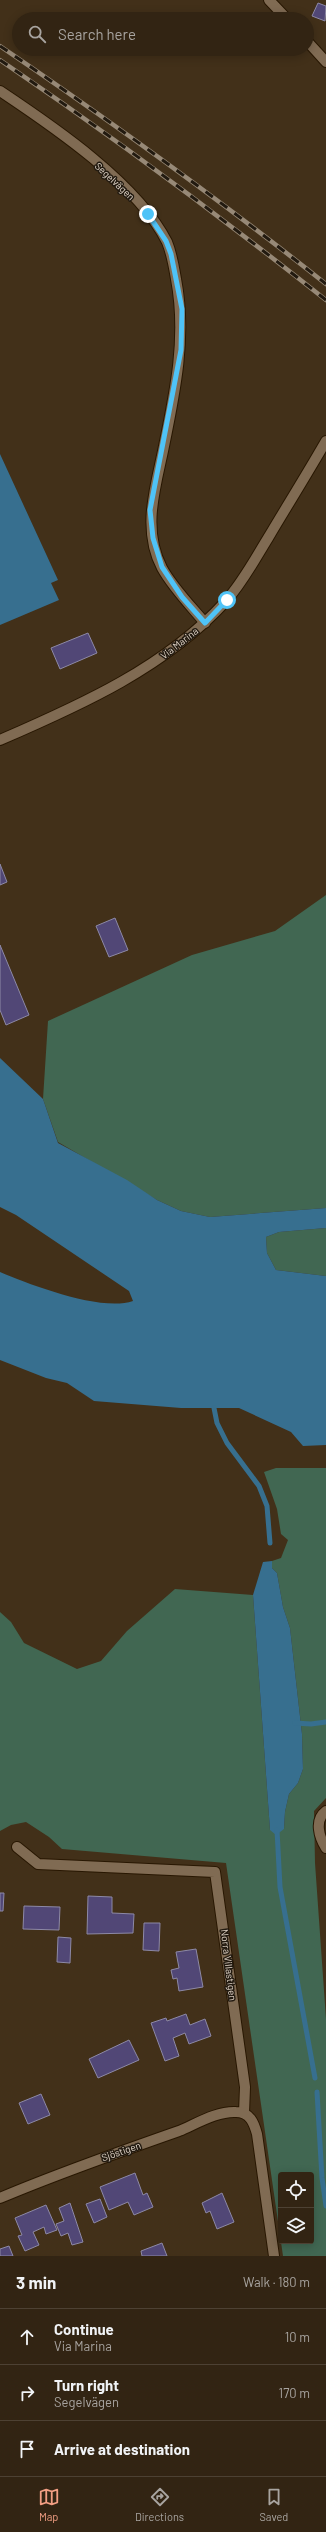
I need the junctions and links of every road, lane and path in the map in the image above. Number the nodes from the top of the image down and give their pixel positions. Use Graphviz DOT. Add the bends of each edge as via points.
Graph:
graph roads {
  1 [pos="269,0"];
  2 [pos="280,12"];
  3 [pos="314,49"];
  4 [pos="326,62"];
  5 [pos="0,91"];
  6 [pos="326,441"];
  7 [pos="205,623"];
  8 [pos="0,740"];
  9 [pos="326,1811"];
  10 [pos="17,1847"];
  11 [pos="326,1848"];
  12 [pos="244,2113"];
  13 [pos="0,2198"];
  14 [pos="274,2256"];
  1 -- 2 [label="street"];
  3 -- 4 [label="street"];
  5 -- 7 [label="street, Segelvägen" via="78,147 127,190 166,241 182,309 181,350 150,510 153,538 162,567 182,597"];
  6 -- 7 [label="street, Via Marina" via="246,573 227,600"];
  7 -- 8 [label="street, Via Marina" via="168,654 121,681"];
  9 -- 11 [label="street" via="320,1818 319,1826 321,1842"];
  10 -- 12 [label="street, Norra Villastigen" via="38,1864 215,1872 245,2087"];
  12 -- 13 [label="street, Sjöstigen" via="236,2112 214,2117 113,2153"];
  12 -- 14 [label="street" via="254,2123 257,2134"];
}
